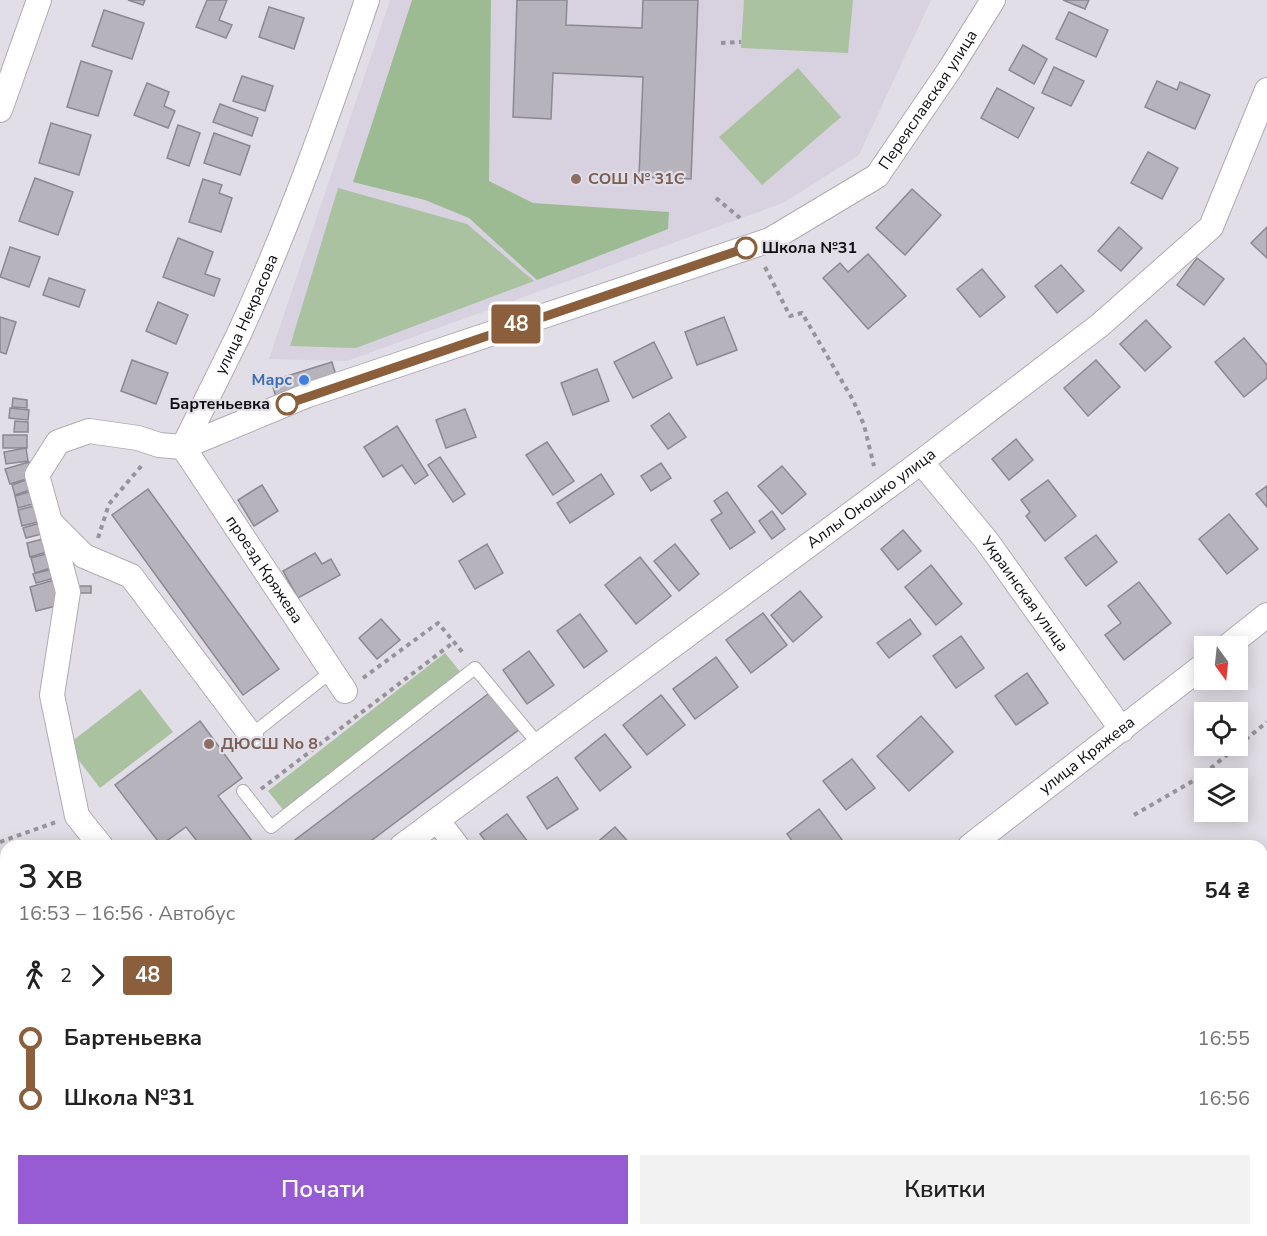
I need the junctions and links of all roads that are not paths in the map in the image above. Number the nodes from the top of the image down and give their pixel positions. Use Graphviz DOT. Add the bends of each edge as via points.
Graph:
graph roads {
  1 [pos="39,0"];
  2 [pos="367,0"];
  3 [pos="993,0"];
  4 [pos="1267,90"];
  5 [pos="0,110"];
  6 [pos="1261,122"];
  7 [pos="183,447"];
  8 [pos="921,462"];
  9 [pos="50,522"];
  10 [pos="1267,615"];
  11 [pos="1241,636"];
  12 [pos="1194,673"];
  13 [pos="339,681"];
  14 [pos="1122,730"];
  15 [pos="251,735"];
  16 [pos="539,745"];
  17 [pos="246,795"];
  18 [pos="437,820"];
  19 [pos="96,840"];
  20 [pos="410,840"];
  21 [pos="452,840"];
  22 [pos="978,840"];
  1 -- 5 [label="street"];
  2 -- 7 [label="street, улица Некрасова" via="334,98 251,304"];
  3 -- 7 [label="street, Переяславская улица" via="877,176 770,240 308,395"];
  4 -- 6 [label="street, Аллы Оношко улица"];
  6 -- 8 [label="street, Аллы Оношко улица" via="1211,227 1100,326"];
  7 -- 9 [label="street" via="88,431 58,442 38,475"];
  7 -- 13 [label="street, проезд Кряжева"];
  8 -- 14 [label="street, Украинская улица" via="986,540"];
  8 -- 16 [label="street, Аллы Оношко улица"];
  9 -- 15 [label="street" via="84,556 131,576"];
  9 -- 19 [label="street" via="69,592 52,695 77,816"];
  10 -- 11 [label="street"];
  12 -- 14 [label="street, улица Кряжева"];
  13 -- 15 [label="lane"];
  14 -- 22 [label="street, улица Кряжева"];
  16 -- 17 [label="lane" via="476,668 271,827"];
  16 -- 18 [label="street, Аллы Оношко улица"];
  18 -- 20 [label="street, Аллы Оношко улица"];
  18 -- 21 [label="street"];
}
